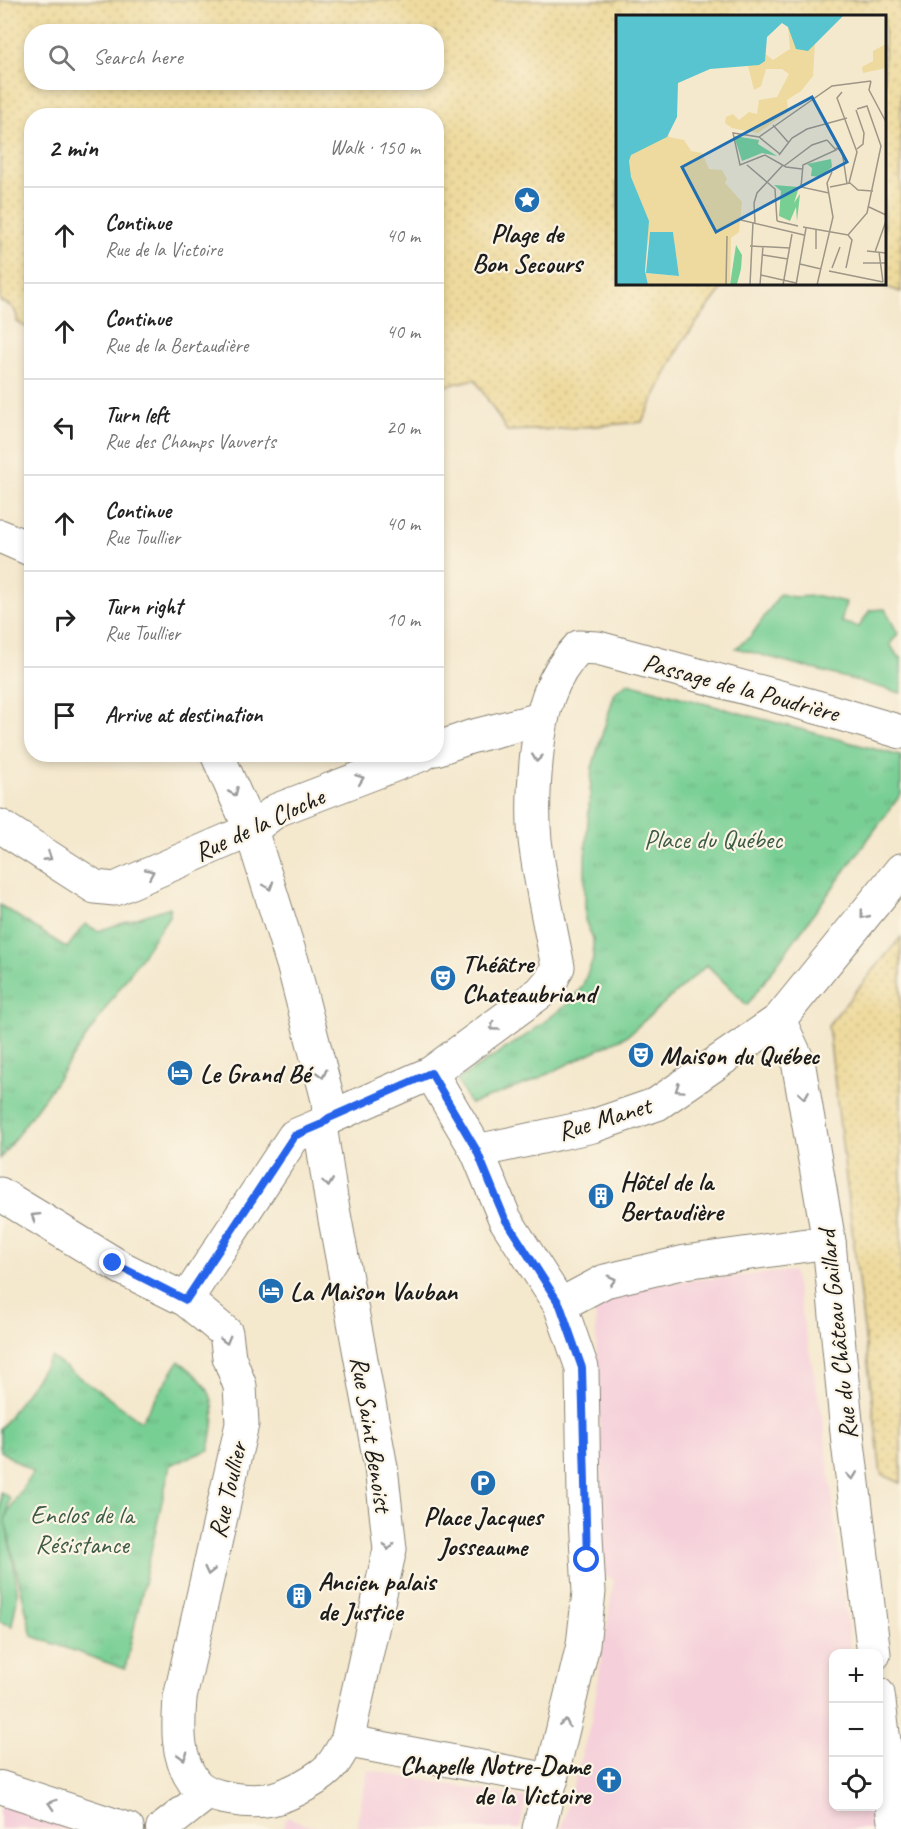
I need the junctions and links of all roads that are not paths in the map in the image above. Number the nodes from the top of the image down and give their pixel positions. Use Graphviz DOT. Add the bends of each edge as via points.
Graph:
graph roads {
  1 [pos="0,536"];
  2 [pos="24,546"];
  3 [pos="541,719"];
  4 [pos="901,732"];
  5 [pos="444,746"];
  6 [pos="221,762"];
  7 [pos="402,762"];
  8 [pos="0,826"];
  9 [pos="251,830"];
  10 [pos="901,870"];
  11 [pos="779,1020"];
  12 [pos="431,1073"];
  13 [pos="324,1122"];
  14 [pos="477,1151"];
  15 [pos="0,1194"];
  16 [pos="828,1242"];
  17 [pos="186,1300"];
  18 [pos="560,1305"];
  19 [pos="874,1649"];
  20 [pos="880,1703"];
  21 [pos="347,1741"];
  22 [pos="552,1780"];
  23 [pos="0,1787"];
  24 [pos="208,1793"];
  25 [pos="128,1829"];
  26 [pos="162,1829"];
  27 [pos="539,1829"];
  28 [pos="895,1829"];
  1 -- 2 [label="street"];
  3 -- 4 [label="street, Passage de la Poudrière" via="548,695 568,658 579,648 598,648"];
  3 -- 5 [label="street"];
  3 -- 12 [label="street, one-way" via="533,792 535,839 558,967 541,992"];
  6 -- 9 [label="street, Rue Saint Benoist, one-way"];
  9 -- 7 [label="street, Rue de la Cloche, one-way" via="277,810"];
  8 -- 9 [label="street, Rue de la Cloche, one-way" via="95,887 115,889"];
  9 -- 13 [label="street, Rue Saint Benoist, one-way" via="293,964 328,1100"];
  10 -- 11 [label="street, one-way"];
  11 -- 14 [label="street, Rue Manet, one-way" via="657,1104 593,1126"];
  11 -- 16 [label="street, Rue du Château Gaillard, one-way" via="798,1061"];
  12 -- 13 [label="street"];
  12 -- 14 [label="street"];
  13 -- 17 [label="street" via="294,1136"];
  13 -- 21 [label="street, Rue Saint Benoist, one-way" via="331,1198 381,1467 390,1549"];
  14 -- 18 [label="street" via="505,1219"];
  17 -- 15 [label="street, Rue Toullier, one-way" via="120,1267"];
  18 -- 16 [label="street, one-way" via="605,1281 686,1262"];
  16 -- 19 [label="street, Rue du Château Gaillard, one-way"];
  17 -- 24 [label="street, Rue Toullier, one-way" via="226,1333 240,1386 242,1424 180,1698 178,1736 183,1761 195,1784"];
  22 -- 18 [label="street, one-way" via="584,1645 589,1592 582,1368"];
  20 -- 28 [label="street"];
  21 -- 22 [label="street"];
  21 -- 24 [label="street, Rue Saint Benoist" via="332,1766 305,1785 272,1799 224,1799"];
  22 -- 27 [label="street"];
  25 -- 23 [label="street, one-way"];
  24 -- 26 [label="street"];
}
